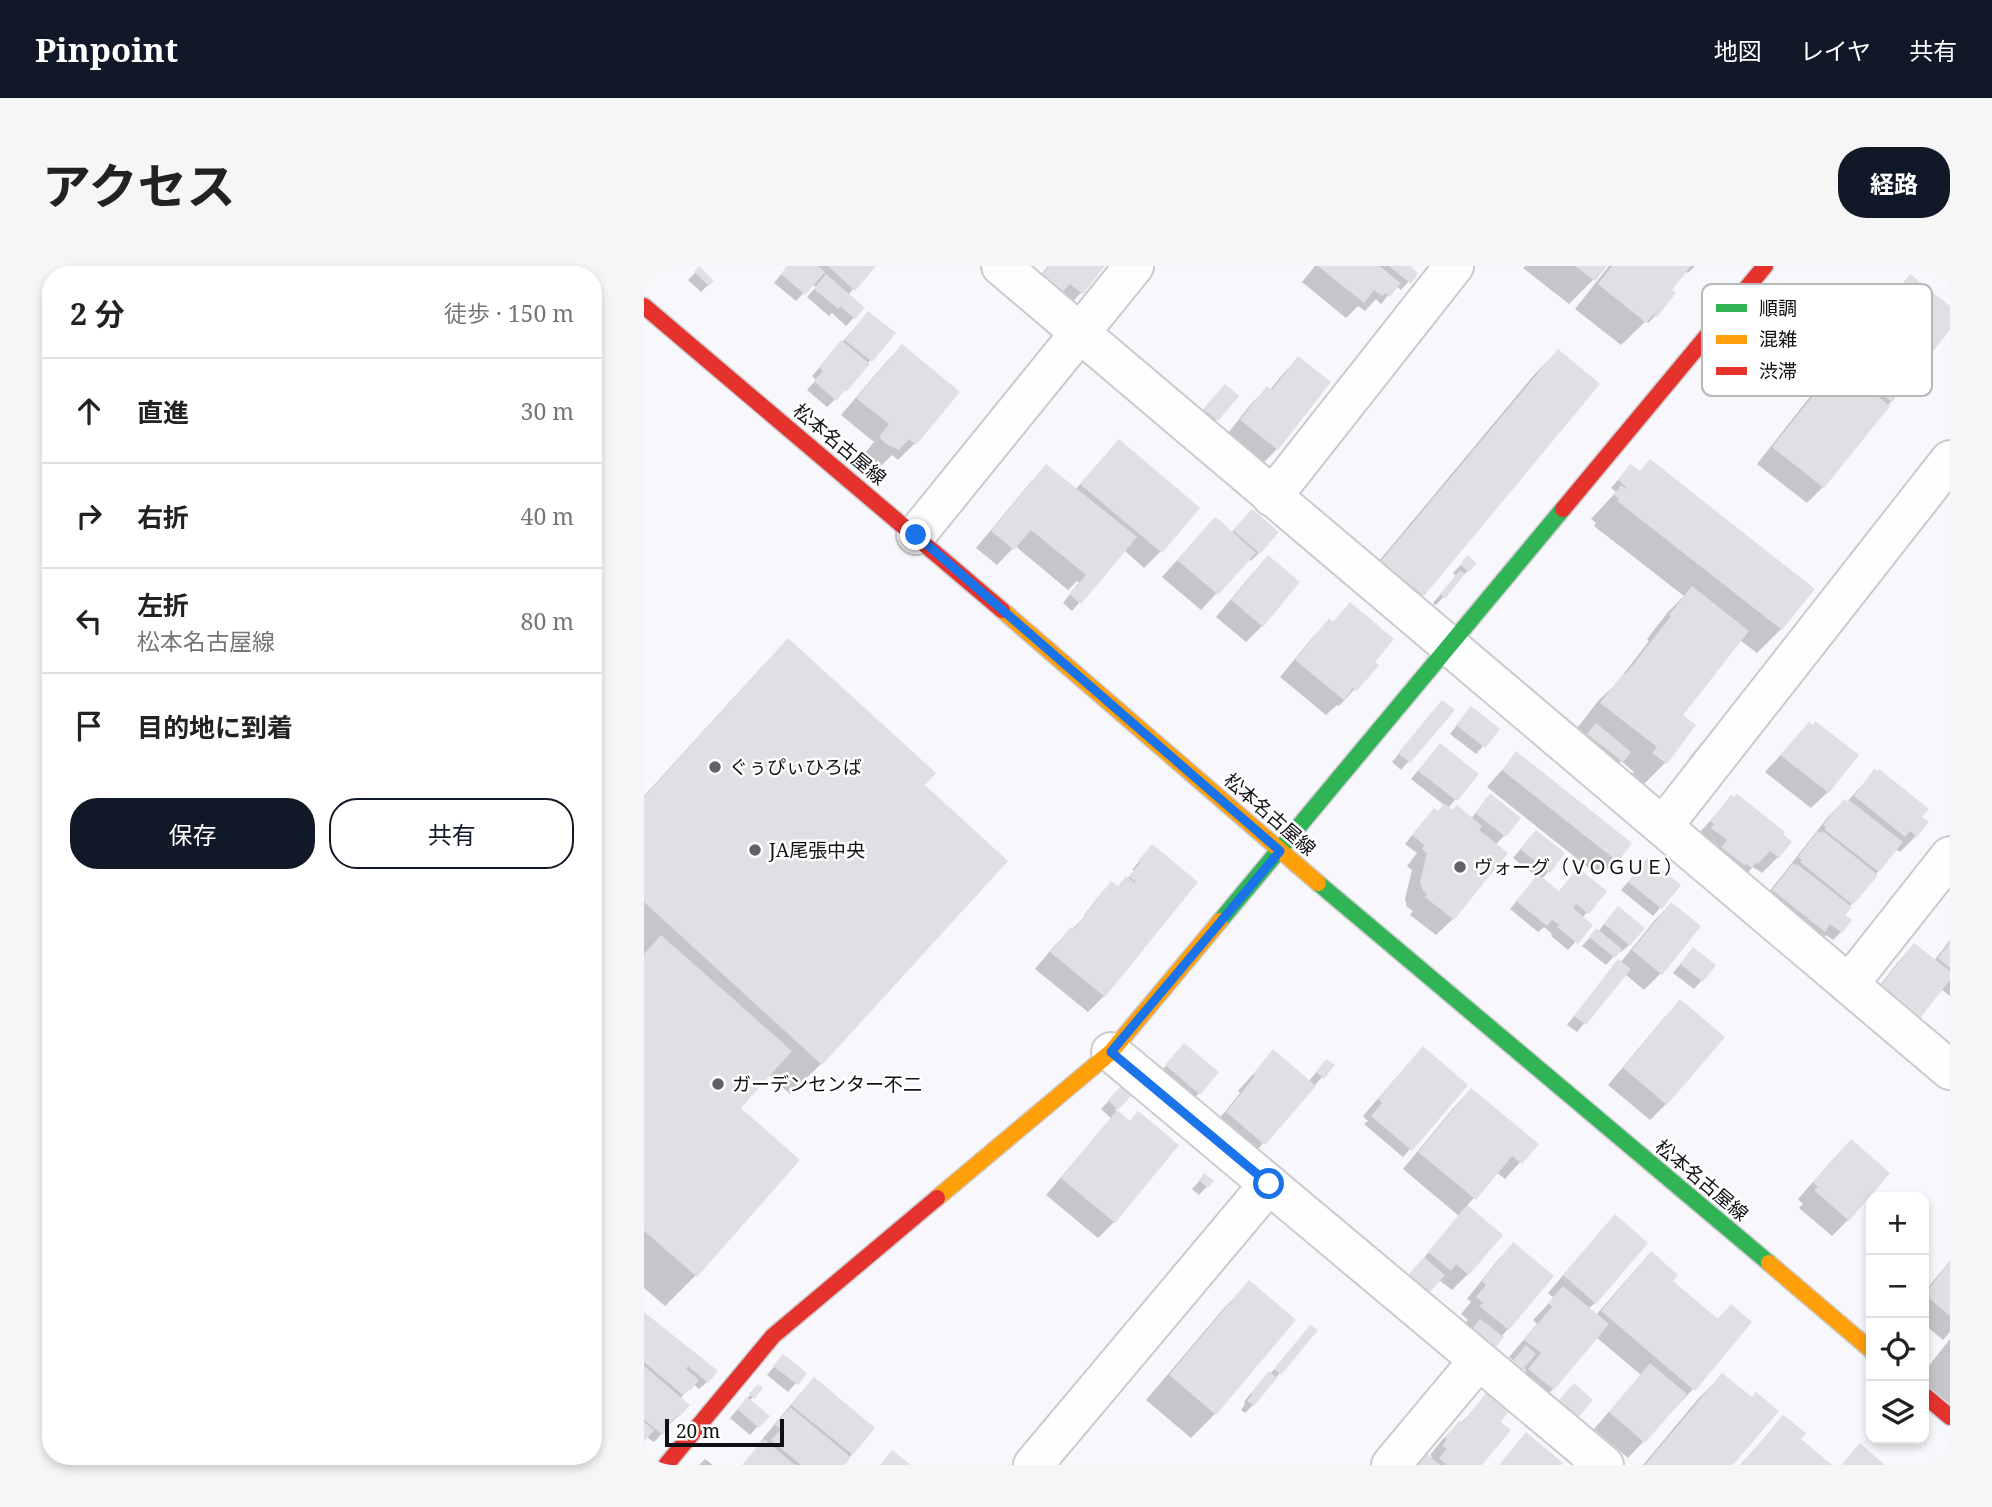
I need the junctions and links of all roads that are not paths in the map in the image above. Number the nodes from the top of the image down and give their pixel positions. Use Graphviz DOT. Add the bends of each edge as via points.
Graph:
graph roads {
  1 [pos="1001,266"];
  2 [pos="1134,266"];
  3 [pos="1454,266"];
  4 [pos="1765,266"];
  5 [pos="1750,284"];
  6 [pos="644,306"];
  7 [pos="1080,334"];
  8 [pos="1702,342"];
  9 [pos="1950,460"];
  10 [pos="1272,497"];
  11 [pos="916,535"];
  12 [pos="1448,646"];
  13 [pos="1662,826"];
  14 [pos="1280,851"];
  15 [pos="1950,856"];
  16 [pos="1849,984"];
  17 [pos="1111,1052"];
  18 [pos="1950,1070"];
  19 [pos="1269,1184"];
  20 [pos="1866,1346"];
  21 [pos="1478,1361"];
  22 [pos="1929,1399"];
  23 [pos="1950,1417"];
  24 [pos="666,1465"];
  25 [pos="1033,1465"];
  26 [pos="1391,1465"];
  27 [pos="1604,1465"];
  1 -- 7 [label="street"];
  2 -- 7 [label="street"];
  3 -- 10 [label="street"];
  4 -- 5 [label="main road"];
  6 -- 11 [label="main road, 松本名古屋線"];
  7 -- 10 [label="street"];
  7 -- 11 [label="street"];
  8 -- 12 [label="main road"];
  9 -- 13 [label="street"];
  10 -- 12 [label="street"];
  11 -- 14 [label="main road, 松本名古屋線"];
  12 -- 13 [label="street"];
  12 -- 14 [label="main road"];
  13 -- 16 [label="street"];
  14 -- 17 [label="main road"];
  14 -- 20 [label="main road, 松本名古屋線"];
  15 -- 16 [label="street"];
  16 -- 18 [label="street"];
  17 -- 19 [label="street"];
  17 -- 24 [label="main road" via="773,1336"];
  19 -- 21 [label="street"];
  19 -- 25 [label="street"];
  21 -- 26 [label="street"];
  21 -- 27 [label="street"];
  22 -- 23 [label="main road"];
}
